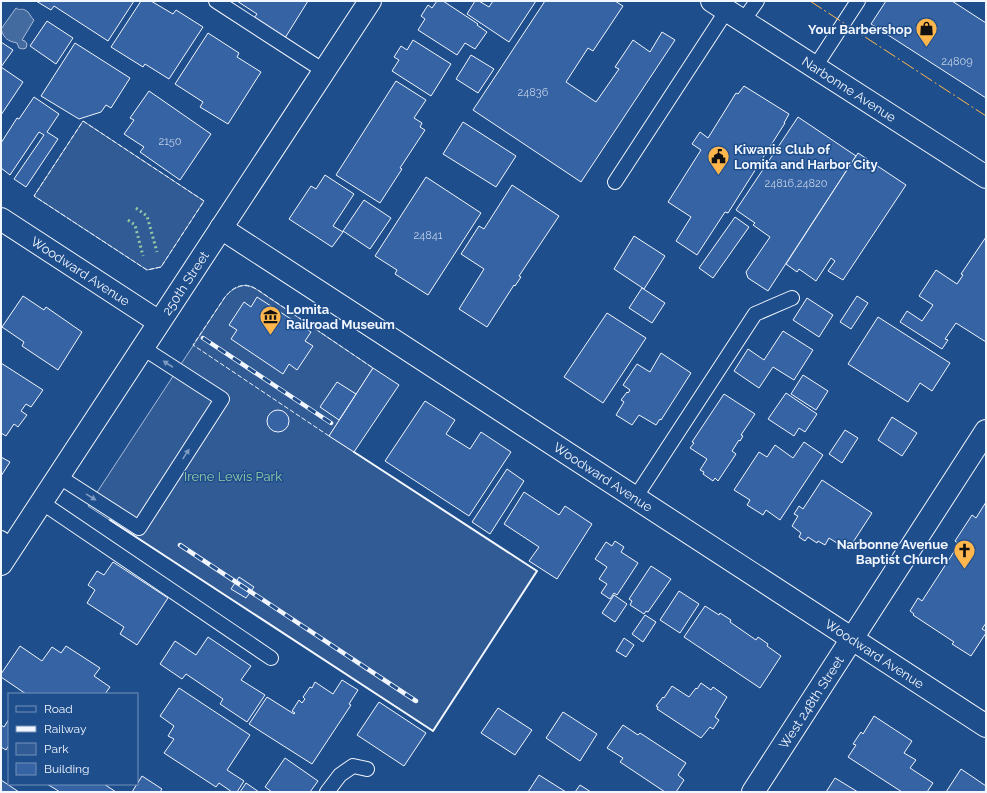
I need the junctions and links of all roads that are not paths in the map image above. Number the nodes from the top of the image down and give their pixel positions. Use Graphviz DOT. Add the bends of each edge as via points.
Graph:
graph roads {
  1 [pos="216,1"];
  2 [pos="370,1"];
  3 [pos="757,1"];
  4 [pos="858,1"];
  5 [pos="727,11"];
  6 [pos="815,67"];
  7 [pos="324,71"];
  8 [pos="986,177"];
  9 [pos="615,182"];
  10 [pos="1,219"];
  11 [pos="221,228"];
  12 [pos="792,298"];
  13 [pos="159,322"];
  14 [pos="143,348"];
  15 [pos="986,431"];
  16 [pos="58,476"];
  17 [pos="635,498"];
  18 [pos="41,502"];
  19 [pos="7,542"];
  20 [pos="1,564"];
  21 [pos="852,639"];
  22 [pos="271,658"];
  23 [pos="986,726"];
  24 [pos="367,769"];
  25 [pos="327,792"];
  26 [pos="753,792"];
  1 -- 7 [label="lane"];
  2 -- 7 [label="street, 250th Street"];
  3 -- 5 [label="lane"];
  4 -- 6 [label="lane"];
  5 -- 6 [label="street, Narbonne Avenue"];
  5 -- 9 [label="lane"];
  6 -- 8 [label="street, Narbonne Avenue"];
  7 -- 11 [label="street, 250th Street"];
  10 -- 13 [label="street, Woodward Avenue"];
  11 -- 13 [label="street, 250th Street"];
  11 -- 17 [label="street, Woodward Avenue"];
  12 -- 17 [label="lane" via="755,314"];
  13 -- 14 [label="street, 250th Street"];
  14 -- 16 [label="street, 250th Street"];
  16 -- 14 [label="lane, one-way" via="139,528 222,399"];
  15 -- 21 [label="street, West 248th Street"];
  16 -- 18 [label="street, 250th Street"];
  17 -- 21 [label="street, Woodward Avenue"];
  18 -- 19 [label="street, 250th Street"];
  18 -- 22 [label="lane"];
  19 -- 20 [label="street, 250th Street"];
  21 -- 23 [label="street, Woodward Avenue"];
  21 -- 26 [label="street, West 248th Street"];
  24 -- 25 [label="lane" via="354,766 340,775"];
}
